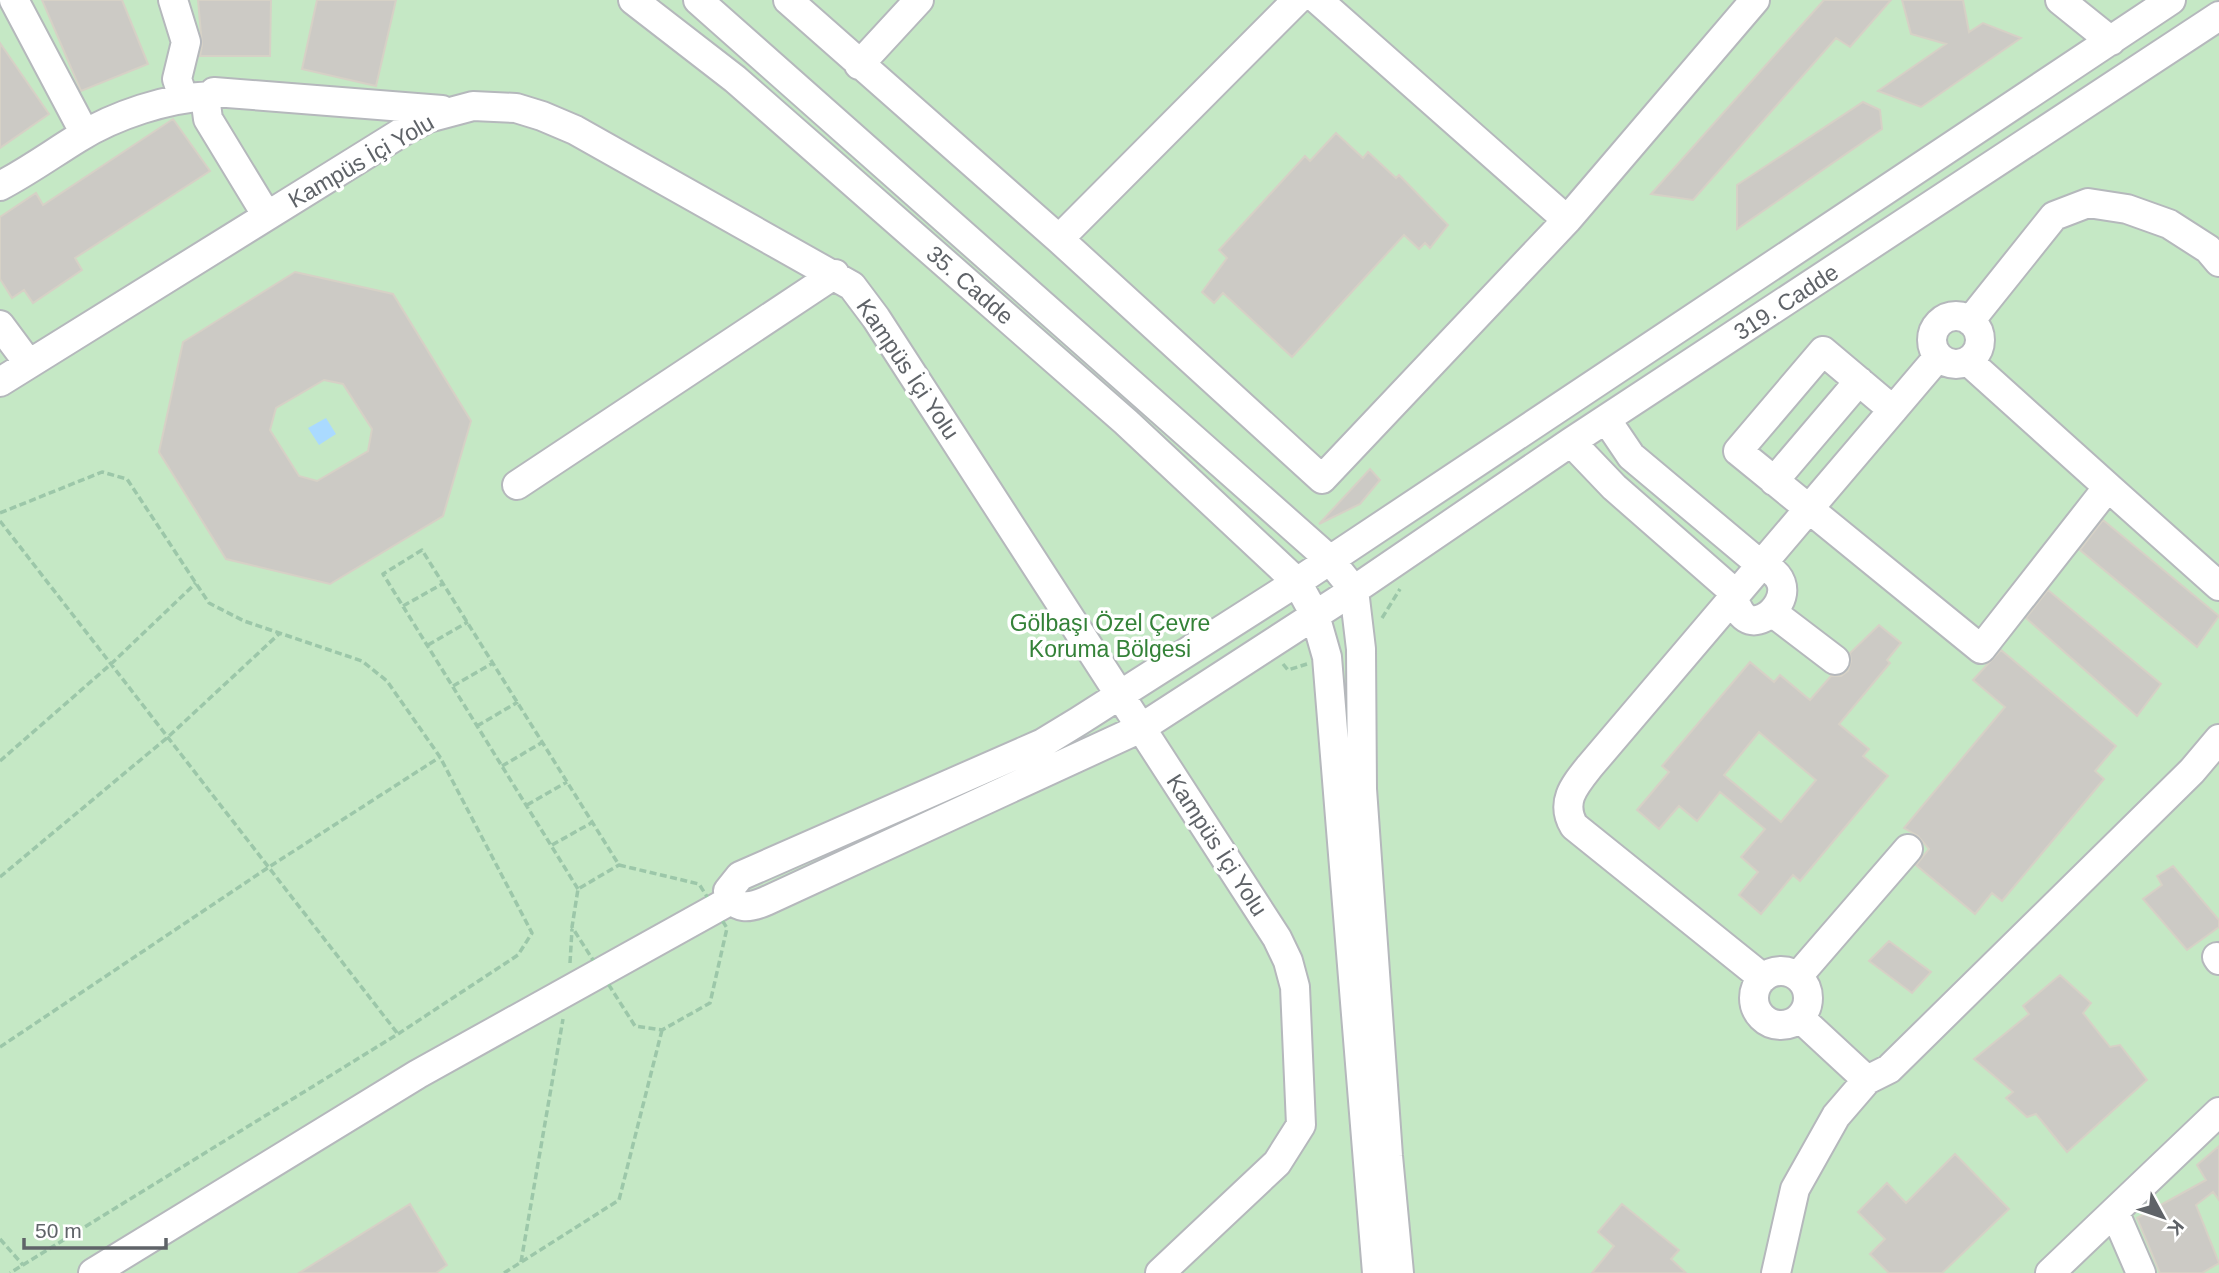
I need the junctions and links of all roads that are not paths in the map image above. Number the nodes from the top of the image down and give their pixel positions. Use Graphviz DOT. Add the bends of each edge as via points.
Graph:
graph roads {
  1 [pos="14,0"];
  2 [pos="173,0"];
  3 [pos="633,0"];
  4 [pos="698,0"];
  5 [pos="788,0"];
  6 [pos="919,0"];
  7 [pos="1297,0"];
  8 [pos="1318,0"];
  9 [pos="1755,0"];
  10 [pos="2060,0"];
  11 [pos="2171,0"];
  12 [pos="2219,16"];
  13 [pos="2104,46"];
  14 [pos="859,65"];
  15 [pos="2134,74"];
  16 [pos="197,97"];
  17 [pos="451,111"];
  18 [pos="85,134"];
  19 [pos="0,186"];
  20 [pos="267,216"];
  21 [pos="1567,220"];
  22 [pos="1059,239"];
  23 [pos="2219,262"];
  24 [pos="835,274"];
  25 [pos="1970,321"];
  26 [pos="0,325"];
  27 [pos="1938,357"];
  28 [pos="1968,361"];
  29 [pos="29,364"];
  30 [pos="1858,381"];
  31 [pos="0,382"];
  32 [pos="1893,410"];
  33 [pos="1606,419"];
  34 [pos="1572,442"];
  35 [pos="1774,481"];
  36 [pos="517,485"];
  37 [pos="2108,487"];
  38 [pos="1808,510"];
  39 [pos="1329,559"];
  40 [pos="1761,565"];
  41 [pos="1297,582"];
  42 [pos="2219,586"];
  43 [pos="1354,590"];
  44 [pos="1736,595"];
  45 [pos="1772,611"];
  46 [pos="1315,615"];
  47 [pos="1835,660"];
  48 [pos="1119,693"];
  49 [pos="1141,728"];
  50 [pos="2219,739"];
  51 [pos="1908,849"];
  52 [pos="731,900"];
  53 [pos="1798,976"];
  54 [pos="1763,978"];
  55 [pos="1800,1018"];
  56 [pos="1867,1080"];
  57 [pos="2219,1112"];
  58 [pos="2115,1213"];
  59 [pos="93,1273"];
  60 [pos="1160,1273"];
  61 [pos="1377,1273"];
  62 [pos="1399,1273"];
  63 [pos="1776,1273"];
  64 [pos="2050,1273"];
  65 [pos="2141,1273"];
  1 -- 18 [label="street"];
  2 -- 16 [label="street" via="186,42 177,79"];
  3 -- 41 [label="street, 35. Cadde" via="746,88 1126,422"];
  4 -- 39 [label="street, 35. Cadde"];
  5 -- 14 [label="street"];
  6 -- 14 [label="street"];
  7 -- 22 [label="street"];
  8 -- 21 [label="street"];
  9 -- 21 [label="street"];
  10 -- 13 [label="street"];
  11 -- 13 [label="street, 319. Cadde"];
  12 -- 15 [label="street, 319. Cadde"];
  13 -- 15 [label="street"];
  13 -- 39 [label="street, 319. Cadde"];
  14 -- 22 [label="street"];
  15 -- 33 [label="street, 319. Cadde"];
  16 -- 17 [label="street" via="224,90"];
  16 -- 18 [label="street"];
  16 -- 20 [label="street"];
  17 -- 20 [label="street, Kampüs İçi Yolu" via="407,129"];
  17 -- 24 [label="street, Kampüs İçi Yolu" via="473,106 516,108 553,120"];
  18 -- 19 [label="street"];
  20 -- 29 [label="street, Kampüs İçi Yolu"];
  21 -- 22 [label="street" via="1322,479"];
  23 -- 25 [label="street" via="2208,249 2169,224 2127,209 2088,203 2054,216"];
  24 -- 36 [label="street"];
  24 -- 48 [label="street, Kampüs İçi Yolu" via="852,286 876,318"];
  25 -- 27 [label="street" via="1955,316 1936,328 1932,343"];
  25 -- 28 [label="street" via="1979,341"];
  26 -- 29 [label="street"];
  27 -- 28 [label="street" via="1953,364"];
  27 -- 32 [label="street"];
  28 -- 37 [label="street"];
  29 -- 31 [label="street, Kampüs İçi Yolu"];
  30 -- 32 [label="street"];
  30 -- 35 [label="street"];
  30 -- 35 [label="street" via="1823,351 1747,441 1738,452"];
  32 -- 38 [label="street"];
  33 -- 34 [label="street, 319. Cadde"];
  33 -- 40 [label="street" via="1631,456"];
  34 -- 43 [label="street, 319. Cadde"];
  34 -- 44 [label="street" via="1614,487"];
  35 -- 38 [label="street"];
  37 -- 38 [label="street" via="1982,649"];
  37 -- 42 [label="street"];
  38 -- 40 [label="street"];
  39 -- 41 [label="street, 319. Cadde"];
  39 -- 43 [label="street, 35. Cadde"];
  40 -- 44 [label="street"];
  40 -- 45 [label="street" via="1778,574 1783,583 1782,598"];
  41 -- 46 [label="street, 35. Cadde"];
  41 -- 48 [label="street, 319. Cadde"];
  43 -- 46 [label="street, 319. Cadde"];
  43 -- 62 [label="street" via="1361,649 1362,789"];
  44 -- 45 [label="street" via="1737,607 1752,621"];
  44 -- 54 [label="street" via="1579,779 1567,799 1566,813 1574,826"];
  45 -- 47 [label="street"];
  46 -- 49 [label="street, 319. Cadde"];
  46 -- 61 [label="street, 35. Cadde" via="1327,657"];
  48 -- 49 [label="street, Kampüs İçi Yolu"];
  48 -- 52 [label="street, 319. Cadde" via="1043,743 740,876 728,891"];
  49 -- 52 [label="street, 319. Cadde" via="758,904 740,906"];
  49 -- 60 [label="street, Kampüs İçi Yolu" via="1288,961 1295,987 1302,1098 1301,1125 1277,1163"];
  50 -- 56 [label="street" via="1965,996 1889,1069"];
  51 -- 53 [label="street"];
  52 -- 59 [label="street" via="418,1074"];
  53 -- 54 [label="street" via="1780,971"];
  53 -- 55 [label="street" via="1809,1002"];
  54 -- 55 [label="street" via="1754,993 1761,1017 1776,1025"];
  55 -- 56 [label="street"];
  56 -- 63 [label="street" via="1836,1116 1795,1189"];
  57 -- 58 [label="street"];
  58 -- 64 [label="street"];
  58 -- 65 [label="street"];
}
